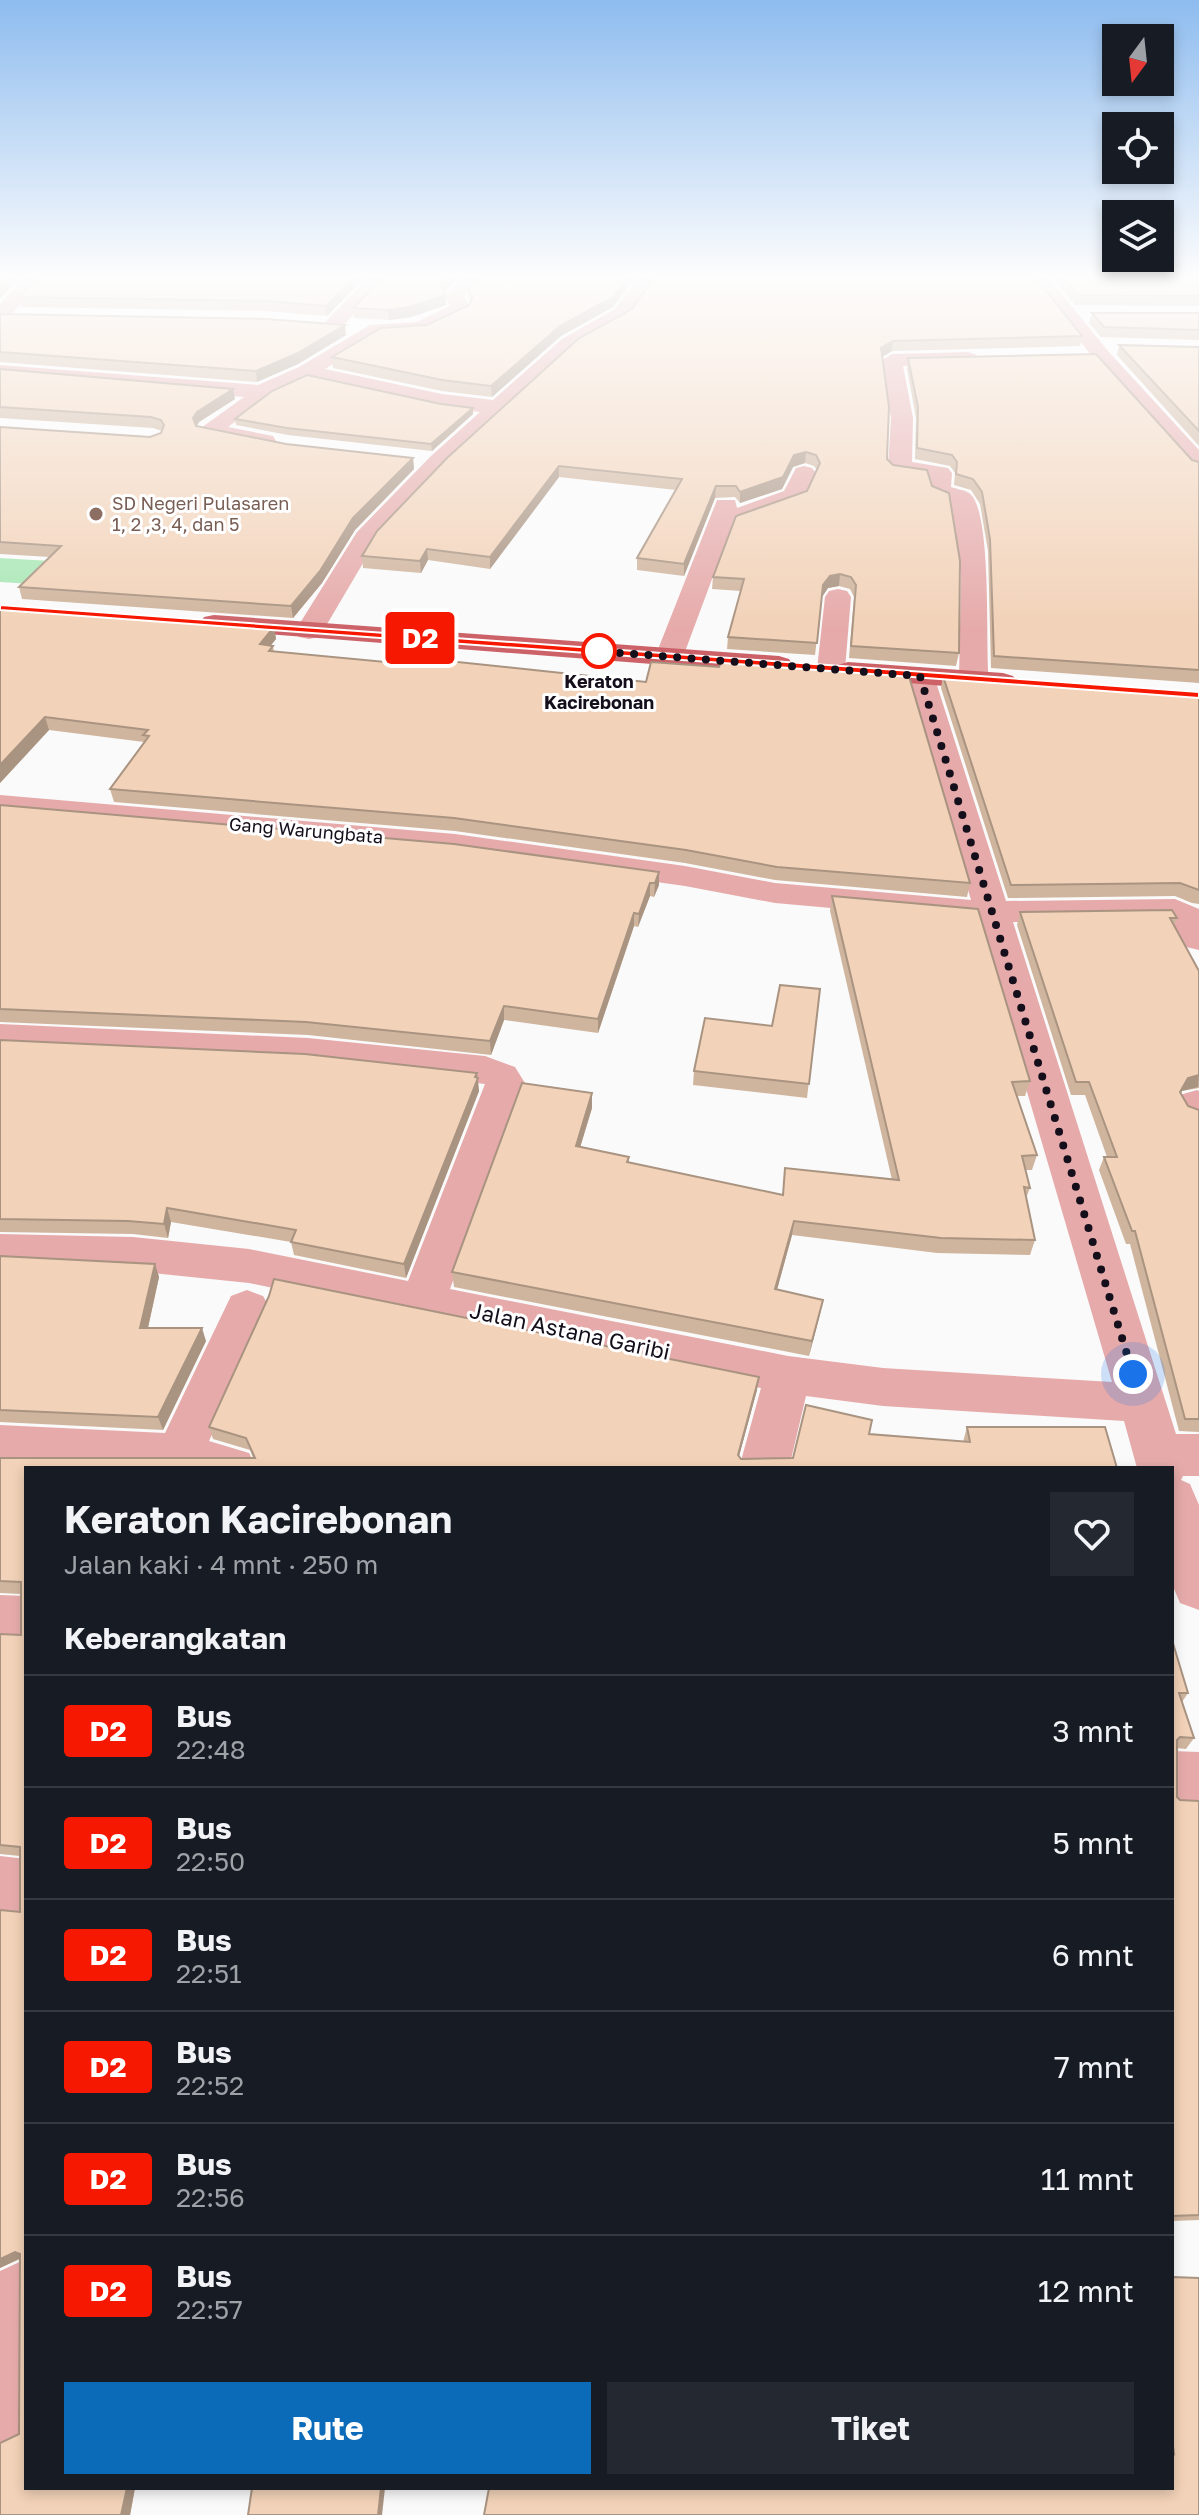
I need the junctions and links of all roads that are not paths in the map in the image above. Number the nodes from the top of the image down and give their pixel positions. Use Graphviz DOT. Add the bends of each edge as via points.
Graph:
graph roads {
  1 [pos="260,394"];
  2 [pos="412,394"];
  3 [pos="512,394"];
  4 [pos="898,394"];
  5 [pos="1138,394"];
  6 [pos="496,407"];
  7 [pos="1157,415"];
  8 [pos="1185,417"];
  9 [pos="288,445"];
  10 [pos="412,459"];
  11 [pos="438,462"];
  12 [pos="1199,464"];
  13 [pos="804,473"];
  14 [pos="838,597"];
  15 [pos="182,621"];
  16 [pos="309,631"];
  17 [pos="669,657"];
  18 [pos="831,669"];
  19 [pos="920,676"];
  20 [pos="974,680"];
  21 [pos="1034,684"];
  22 [pos="0,805"];
  23 [pos="992,912"];
  24 [pos="1199,939"];
  25 [pos="0,1037"];
  26 [pos="0,1250"];
  27 [pos="423,1301"];
  28 [pos="247,1308"];
  29 [pos="788,1375"];
  30 [pos="1142,1403"];
  31 [pos="0,1446"];
  32 [pos="179,1454"];
  33 [pos="224,1466"];
  34 [pos="765,1466"];
  35 [pos="1172,1466"];
  36 [pos="1174,1474"];
  37 [pos="1199,1586"];
  38 [pos="0,1619"];
  39 [pos="24,1620"];
  40 [pos="1174,1779"];
  41 [pos="1199,1780"];
  42 [pos="0,1886"];
  43 [pos="24,1889"];
  44 [pos="24,2303"];
  45 [pos="0,2410"];
  1 -- 9 [label="street" via="209,430"];
  2 -- 6 [label="street"];
  3 -- 6 [label="street"];
  4 -- 20 [label="street" via="900,468 940,473 939,491 961,498 969,528"];
  5 -- 7 [label="street"];
  6 -- 11 [label="street"];
  7 -- 8 [label="street"];
  7 -- 12 [label="street"];
  10 -- 11 [label="street"];
  11 -- 16 [label="street" via="366,537"];
  13 -- 17 [label="street" via="794,496 724,513"];
  14 -- 18 [label="street"];
  15 -- 16 [label="main road"];
  16 -- 17 [label="main road"];
  17 -- 18 [label="main road"];
  18 -- 19 [label="main road"];
  19 -- 20 [label="main road"];
  19 -- 23 [label="street"];
  20 -- 21 [label="main road"];
  22 -- 23 [label="street, Gang Warungbata" via="455,844 775,893"];
  23 -- 24 [label="street, Gang Warungbata" via="1175,909 1185,914"];
  23 -- 30 [label="street"];
  25 -- 27 [label="street" via="308,1051 485,1069 501,1076 505,1083"];
  26 -- 27 [label="street, Jalan Astana Garibi" via="133,1254 249,1266"];
  27 -- 29 [label="street, Jalan Astana Garibi"];
  28 -- 32 [label="street"];
  29 -- 30 [label="street, Jalan Astana Garibi" via="883,1387"];
  29 -- 34 [label="street"];
  30 -- 35 [label="street"];
  31 -- 32 [label="street"];
  32 -- 33 [label="street"];
  36 -- 37 [label="street"];
  38 -- 39 [label="street"];
  40 -- 41 [label="street"];
  42 -- 43 [label="street"];
  44 -- 45 [label="street"];
}
